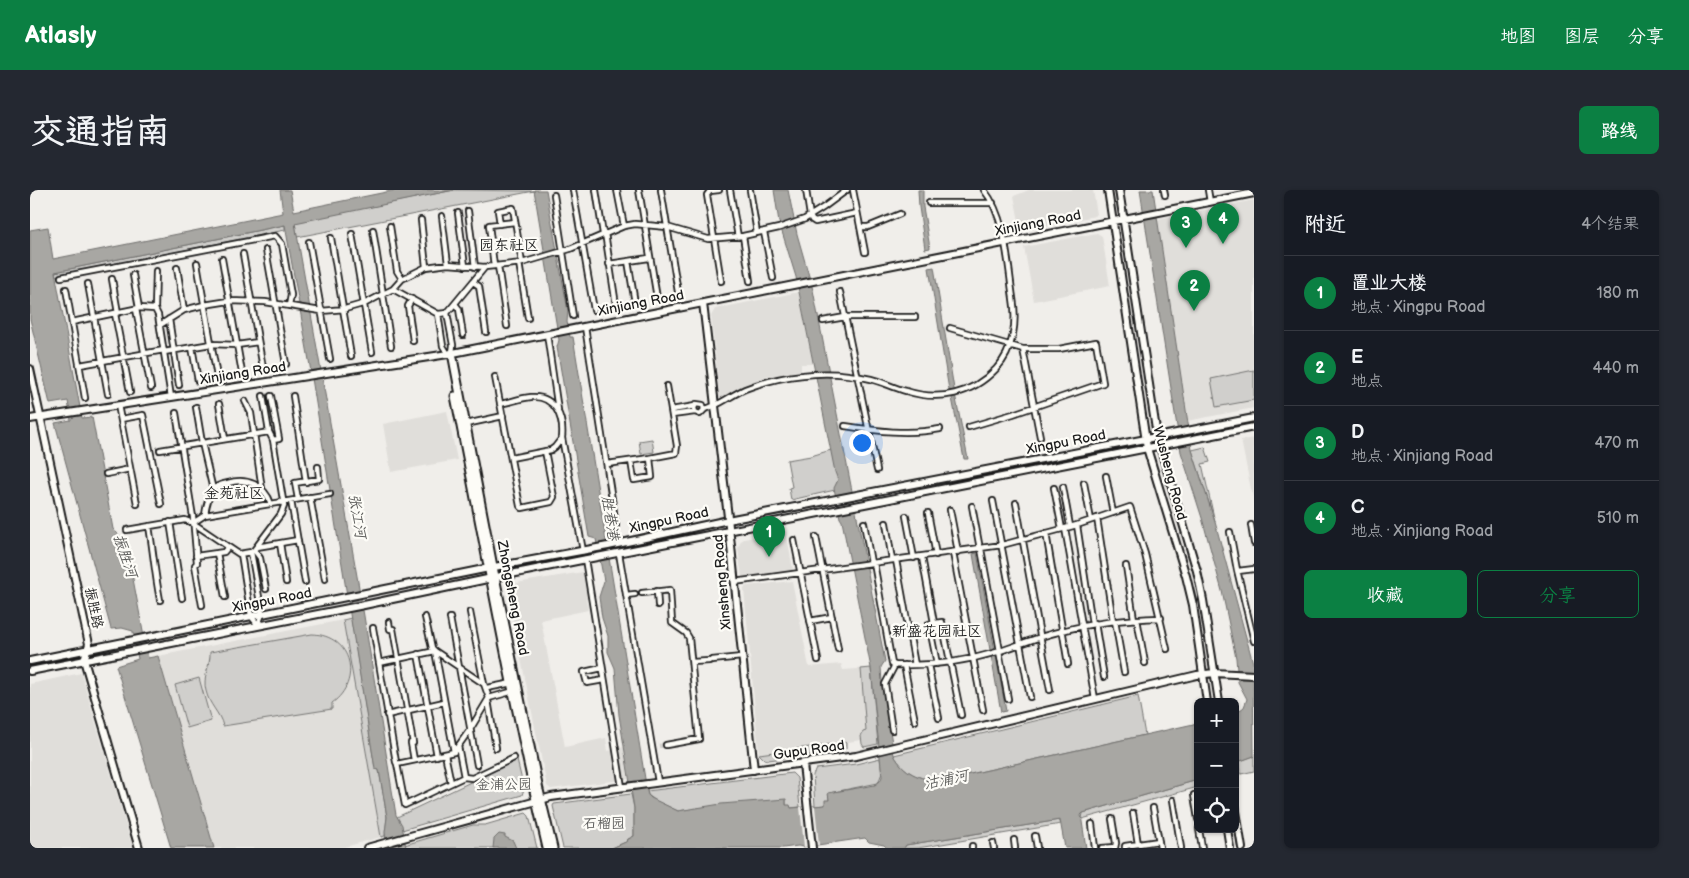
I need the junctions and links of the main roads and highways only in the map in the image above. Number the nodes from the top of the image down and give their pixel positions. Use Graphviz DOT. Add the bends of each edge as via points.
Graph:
graph roads {
  1 [pos="1108,190"];
  2 [pos="1119,190"];
  3 [pos="1254,193"];
  4 [pos="1121,202"];
  5 [pos="1110,204"];
  6 [pos="1124,218"];
  7 [pos="1113,221"];
  8 [pos="1126,238"];
  9 [pos="1116,240"];
  10 [pos="703,303"];
  11 [pos="450,354"];
  12 [pos="30,369"];
  13 [pos="40,418"];
  14 [pos="1254,418"];
  15 [pos="30,419"];
  16 [pos="1254,427"];
  17 [pos="1157,436"];
  18 [pos="1146,438"];
  19 [pos="1159,446"];
  20 [pos="1147,448"];
  21 [pos="728,520"];
  22 [pos="730,531"];
  23 [pos="491,568"];
  24 [pos="493,577"];
  25 [pos="88,650"];
  26 [pos="84,660"];
  27 [pos="30,661"];
  28 [pos="30,671"];
  29 [pos="1214,673"];
  30 [pos="1202,674"];
  31 [pos="1254,675"];
  32 [pos="1206,698"];
  33 [pos="1218,698"];
  34 [pos="803,764"];
  35 [pos="754,770"];
  36 [pos="539,800"];
  37 [pos="1239,830"];
  38 [pos="1228,833"];
  39 [pos="812,847"];
  40 [pos="139,848"];
  41 [pos="368,848"];
  42 [pos="547,848"];
  43 [pos="553,848"];
  44 [pos="1230,848"];
  45 [pos="1242,848"];
  1 -- 5 [label="main road, Wusheng Road"];
  2 -- 4 [label="main road, Wusheng Road"];
  3 -- 6 [label="main road, Xinjiang Road"];
  4 -- 5 [label="main road"];
  4 -- 6 [label="main road, Wusheng Road"];
  5 -- 7 [label="main road, Wusheng Road"];
  6 -- 7 [label="main road, Xinjiang Road"];
  6 -- 8 [label="main road, Wusheng Road"];
  7 -- 9 [label="main road, Wusheng Road"];
  7 -- 10 [label="main road, Xinjiang Road"];
  8 -- 9 [label="main road"];
  8 -- 17 [label="main road, Wusheng Road"];
  9 -- 18 [label="main road, Wusheng Road"];
  10 -- 11 [label="main road, Xinjiang Road"];
  10 -- 21 [label="main road, Xinsheng Road"];
  11 -- 13 [label="main road, Xinjiang Road"];
  11 -- 23 [label="main road, Zhongsheng Road"];
  11 -- 23 [label="main road, Zhongsheng Road" via="466,424"];
  12 -- 13 [label="main road, 振胜路"];
  13 -- 15 [label="main road, Xinjiang Road"];
  13 -- 25 [label="main road, 振胜路"];
  14 -- 17 [label="main road, Xingpu Road"];
  16 -- 19 [label="main road, Xingpu Road"];
  17 -- 18 [label="main road, Xingpu Road"];
  17 -- 19 [label="main road, Wusheng Road"];
  18 -- 20 [label="main road, Wusheng Road"];
  18 -- 21 [label="main road, Xingpu Road"];
  19 -- 20 [label="main road, Xingpu Road"];
  19 -- 29 [label="main road, Wusheng Road" via="1197,571"];
  20 -- 22 [label="main road, Xingpu Road"];
  20 -- 30 [label="main road, Wusheng Road" via="1186,576"];
  21 -- 22 [label="main road, Xinsheng Road"];
  21 -- 23 [label="main road, Xingpu Road"];
  22 -- 24 [label="main road, Xingpu Road"];
  22 -- 35 [label="main road, Xinsheng Road"];
  23 -- 24 [label="main road, Zhongsheng Road"];
  23 -- 25 [label="main road, Xingpu Road"];
  24 -- 26 [label="main road, Xingpu Road"];
  24 -- 36 [label="main road, Zhongsheng Road"];
  25 -- 26 [label="main road, 振胜路"];
  25 -- 27 [label="main road, Xingpu Road"];
  26 -- 28 [label="main road, Xingpu Road"];
  26 -- 40 [label="main road"];
  29 -- 30 [label="main road, Gupu Road"];
  29 -- 31 [label="main road, Gupu Road"];
  29 -- 33 [label="main road, Wusheng Road"];
  30 -- 32 [label="main road, Wusheng Road"];
  30 -- 34 [label="main road, Gupu Road" via="879,751"];
  34 -- 35 [label="main road, Gupu Road"];
  34 -- 39 [label="main road"];
  35 -- 36 [label="main road, Gupu Road"];
  36 -- 41 [label="main road, Gupu Road"];
  36 -- 42 [label="main road, Zhongsheng Road"];
  36 -- 43 [label="main road, Zhongsheng Road"];
  37 -- 45 [label="main road"];
  38 -- 44 [label="main road"];
}
